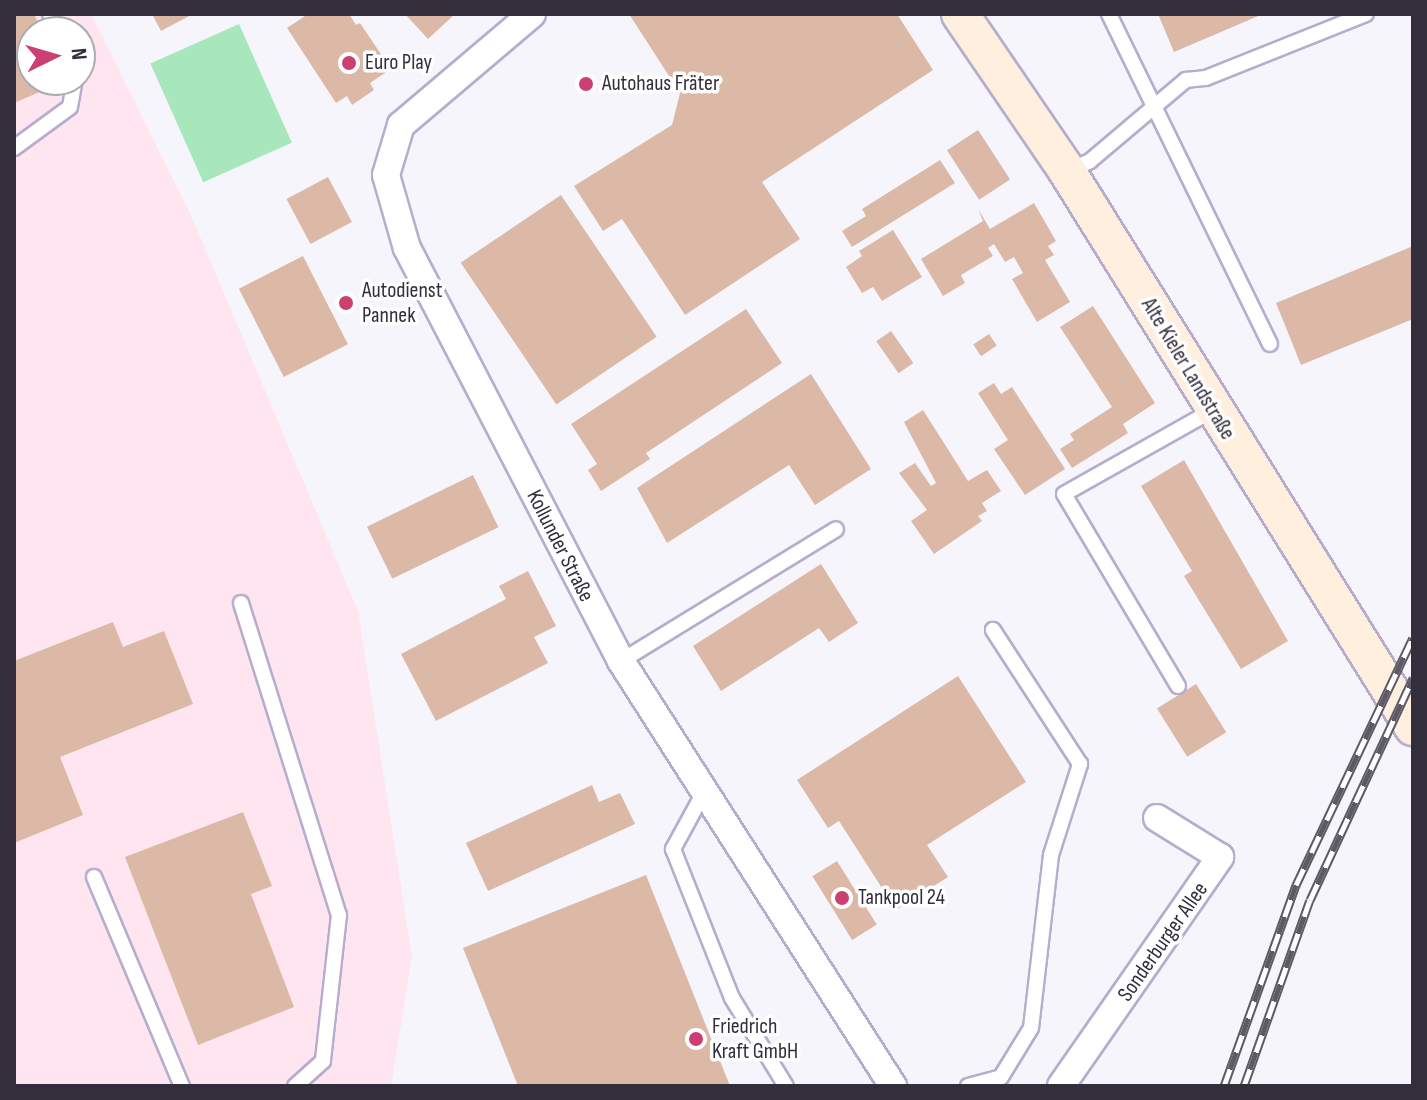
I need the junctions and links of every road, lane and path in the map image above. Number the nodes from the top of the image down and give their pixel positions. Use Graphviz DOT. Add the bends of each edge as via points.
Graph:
graph roads {
  1 [pos="532,14"];
  2 [pos="960,14"];
  3 [pos="1109,14"];
  4 [pos="1366,14"];
  5 [pos="72,96"];
  6 [pos="1152,107"];
  7 [pos="14,148"];
  8 [pos="1067,171"];
  9 [pos="1270,344"];
  10 [pos="1213,409"];
  11 [pos="836,529"];
  12 [pos="241,603"];
  13 [pos="993,630"];
  14 [pos="621,661"];
  15 [pos="1178,686"];
  16 [pos="1413,727"];
  17 [pos="703,794"];
  18 [pos="1157,818"];
  19 [pos="94,877"];
  20 [pos="182,1086"];
  21 [pos="295,1086"];
  22 [pos="786,1086"];
  23 [pos="893,1086"];
  24 [pos="968,1086"];
  25 [pos="1061,1086"];
  1 -- 14 [label="street, Kollunder Straße" via="401,125 386,175 407,248"];
  2 -- 8 [label="street, Alte Kieler Landstraße"];
  3 -- 6 [label="lane"];
  4 -- 6 [label="lane" via="1206,78 1186,80"];
  5 -- 7 [label="lane" via="70,107"];
  6 -- 8 [label="lane" via="1090,161"];
  6 -- 9 [label="lane"];
  8 -- 10 [label="street, Alte Kieler Landstraße"];
  10 -- 15 [label="lane" via="1064,494"];
  10 -- 16 [label="street, Alte Kieler Landstraße"];
  11 -- 14 [label="lane"];
  12 -- 21 [label="lane" via="339,915 323,1061"];
  13 -- 24 [label="lane" via="1080,764 1051,855 1031,1028 1001,1077"];
  14 -- 17 [label="street, Kollunder Straße"];
  17 -- 22 [label="lane" via="673,849 732,998"];
  17 -- 23 [label="street, Kollunder Straße" via="798,932"];
  18 -- 25 [label="street, Sonderburger Allee" via="1220,857"];
  19 -- 20 [label="lane"];
}
